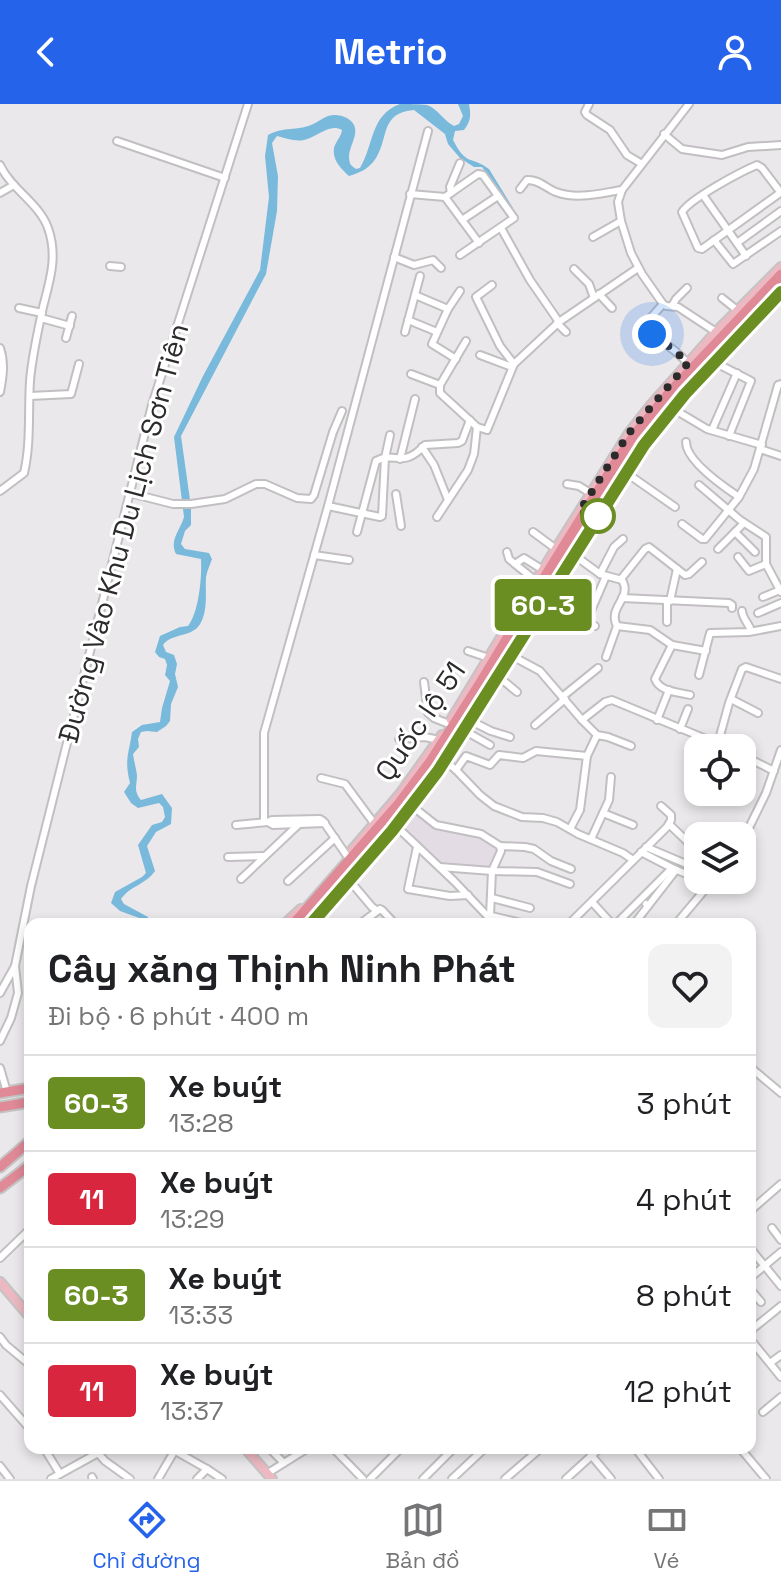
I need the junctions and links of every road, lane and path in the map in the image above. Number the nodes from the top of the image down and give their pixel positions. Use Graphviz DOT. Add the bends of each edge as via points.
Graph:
graph roads {
  1 [pos="248,104"];
  2 [pos="589,104"];
  3 [pos="688,105"];
  4 [pos="428,131"];
  5 [pos="664,134"];
  6 [pos="117,141"];
  7 [pos="781,145"];
  8 [pos="460,163"];
  9 [pos="642,164"];
  10 [pos="0,165"];
  11 [pos="225,178"];
  12 [pos="14,185"];
  13 [pos="520,189"];
  14 [pos="622,190"];
  15 [pos="0,193"];
  16 [pos="781,193"];
  17 [pos="410,194"];
  18 [pos="448,195"];
  19 [pos="703,195"];
  20 [pos="498,196"];
  21 [pos="781,211"];
  22 [pos="462,220"];
  23 [pos="621,221"];
  24 [pos="501,228"];
  25 [pos="728,230"];
  26 [pos="781,231"];
  27 [pos="593,237"];
  28 [pos="714,240"];
  29 [pos="479,243"];
  30 [pos="737,243"];
  31 [pos="460,255"];
  32 [pos="746,256"];
  33 [pos="394,257"];
  34 [pos="110,266"];
  35 [pos="121,267"];
  36 [pos="781,267"];
  37 [pos="441,268"];
  38 [pos="638,268"];
  39 [pos="574,269"];
  40 [pos="781,274"];
  41 [pos="420,276"];
  42 [pos="492,285"];
  43 [pos="781,285"];
  44 [pos="687,288"];
  45 [pos="460,291"];
  46 [pos="781,292"];
  47 [pos="415,295"];
  48 [pos="597,296"];
  49 [pos="722,298"];
  50 [pos="663,304"];
  51 [pos="672,306"];
  52 [pos="19,308"];
  53 [pos="612,308"];
  54 [pos="448,309"];
  55 [pos="737,310"];
  56 [pos="41,315"];
  57 [pos="72,316"];
  58 [pos="408,320"];
  59 [pos="558,322"];
  60 [pos="70,326"];
  61 [pos="639,331"];
  62 [pos="405,332"];
  63 [pos="437,332"];
  64 [pos="566,332"];
  65 [pos="652,334"];
  66 [pos="66,338"];
  67 [pos="723,339"];
  68 [pos="466,341"];
  69 [pos="0,348"];
  70 [pos="480,355"];
  71 [pos="456,359"];
  72 [pos="714,362"];
  73 [pos="688,363"];
  74 [pos="79,364"];
  75 [pos="513,366"];
  76 [pos="737,373"];
  77 [pos="411,374"];
  78 [pos="679,378"];
  79 [pos="781,384"];
  80 [pos="440,385"];
  81 [pos="0,390"];
  82 [pos="30,396"];
  83 [pos="415,399"];
  84 [pos="670,407"];
  85 [pos="342,411"];
  86 [pos="470,420"];
  87 [pos="477,427"];
  88 [pos="712,430"];
  89 [pos="390,435"];
  90 [pos="729,436"];
  91 [pos="686,442"];
  92 [pos="422,447"];
  93 [pos="761,447"];
  94 [pos="781,456"];
  95 [pos="385,458"];
  96 [pos="400,459"];
  97 [pos="624,471"];
  98 [pos="567,484"];
  99 [pos="699,485"];
  100 [pos="0,491"];
  101 [pos="130,493"];
  102 [pos="590,493"];
  103 [pos="396,494"];
  104 [pos="739,497"];
  105 [pos="448,500"];
  106 [pos="328,506"];
  107 [pos="675,507"];
  108 [pos="382,508"];
  109 [pos="399,511"];
  110 [pos="729,511"];
  111 [pos="362,513"];
  112 [pos="437,517"];
  113 [pos="744,523"];
  114 [pos="682,524"];
  115 [pos="401,526"];
  116 [pos="357,532"];
  117 [pos="533,532"];
  118 [pos="735,532"];
  119 [pos="623,539"];
  120 [pos="718,549"];
  121 [pos="558,550"];
  122 [pos="507,552"];
  123 [pos="573,552"];
  124 [pos="755,552"];
  125 [pos="314,555"];
  126 [pos="738,557"];
  127 [pos="349,560"];
  128 [pos="702,562"];
  129 [pos="515,564"];
  130 [pos="766,564"];
  131 [pos="677,569"];
  132 [pos="543,570"];
  133 [pos="603,575"];
  134 [pos="777,577"];
  135 [pos="621,579"];
  136 [pos="536,581"];
  137 [pos="780,591"];
  138 [pos="763,597"];
  139 [pos="622,598"];
  140 [pos="668,601"];
  141 [pos="781,603"];
  142 [pos="732,608"];
  143 [pos="742,611"];
  144 [pos="758,613"];
  145 [pos="516,618"];
  146 [pos="667,622"];
  147 [pos="595,626"];
  148 [pos="617,626"];
  149 [pos="781,626"];
  150 [pos="751,631"];
  151 [pos="522,634"];
  152 [pos="501,643"];
  153 [pos="672,645"];
  154 [pos="468,651"];
  155 [pos="706,651"];
  156 [pos="512,656"];
  157 [pos="606,657"];
  158 [pos="489,658"];
  159 [pos="598,668"];
  160 [pos="699,675"];
  161 [pos="499,677"];
  162 [pos="781,679"];
  163 [pos="424,682"];
  164 [pos="669,690"];
  165 [pos="517,692"];
  166 [pos="690,695"];
  167 [pos="564,698"];
  168 [pos="731,699"];
  169 [pos="688,709"];
  170 [pos="758,713"];
  171 [pos="582,720"];
  172 [pos="657,720"];
  173 [pos="471,721"];
  174 [pos="449,724"];
  175 [pos="535,725"];
  176 [pos="481,727"];
  177 [pos="680,729"];
  178 [pos="465,731"];
  179 [pos="694,734"];
  180 [pos="721,734"];
  181 [pos="597,735"];
  182 [pos="475,736"];
  183 [pos="510,737"];
  184 [pos="399,739"];
  185 [pos="439,740"];
  186 [pos="490,745"];
  187 [pos="631,746"];
  188 [pos="781,750"];
  189 [pos="587,756"];
  190 [pos="429,758"];
  191 [pos="445,761"];
  192 [pos="756,762"];
  193 [pos="456,770"];
  194 [pos="774,771"];
  195 [pos="611,777"];
  196 [pos="321,778"];
  197 [pos="412,806"];
  198 [pos="661,806"];
  199 [pos="603,813"];
  200 [pos="390,820"];
  201 [pos="266,822"];
  202 [pos="752,822"];
  203 [pos="325,823"];
  204 [pos="281,824"];
  205 [pos="299,824"];
  206 [pos="669,824"];
  207 [pos="236,825"];
  208 [pos="633,825"];
  209 [pos="376,826"];
  210 [pos="570,829"];
  211 [pos="285,837"];
  212 [pos="335,838"];
  213 [pos="684,838"];
  214 [pos="591,839"];
  215 [pos="500,846"];
  216 [pos="417,847"];
  217 [pos="644,850"];
  218 [pos="264,856"];
  219 [pos="347,856"];
  220 [pos="228,857"];
  221 [pos="633,860"];
  222 [pos="684,864"];
  223 [pos="439,867"];
  224 [pos="571,869"];
  225 [pos="674,869"];
  226 [pos="492,871"];
  227 [pos="684,873"];
  228 [pos="241,879"];
  229 [pos="288,881"];
  230 [pos="350,881"];
  231 [pos="570,884"];
  232 [pos="702,894"];
  233 [pos="468,895"];
  234 [pos="492,898"];
  235 [pos="640,899"];
  236 [pos="592,902"];
  237 [pos="648,906"];
  238 [pos="530,908"];
  239 [pos="380,909"];
  240 [pos="489,915"];
  241 [pos="25,918"];
  242 [pos="290,918"];
  243 [pos="298,918"];
  244 [pos="308,918"];
  245 [pos="316,918"];
  246 [pos="368,918"];
  247 [pos="389,918"];
  248 [pos="491,918"];
  249 [pos="501,918"];
  250 [pos="575,918"];
  251 [pos="608,918"];
  252 [pos="620,918"];
  253 [pos="639,918"];
  254 [pos="681,918"];
  255 [pos="24,921"];
  256 [pos="15,966"];
  257 [pos="0,993"];
  258 [pos="0,1041"];
  259 [pos="0,1068"];
  260 [pos="756,1072"];
  261 [pos="24,1089"];
  262 [pos="4,1092"];
  263 [pos="781,1093"];
  264 [pos="24,1103"];
  265 [pos="0,1107"];
  266 [pos="24,1146"];
  267 [pos="0,1167"];
  268 [pos="24,1170"];
  269 [pos="781,1184"];
  270 [pos="0,1188"];
  271 [pos="756,1206"];
  272 [pos="772,1228"];
  273 [pos="24,1235"];
  274 [pos="781,1240"];
  275 [pos="781,1252"];
  276 [pos="756,1255"];
  277 [pos="0,1258"];
  278 [pos="765,1266"];
  279 [pos="756,1273"];
  280 [pos="0,1282"];
  281 [pos="781,1286"];
  282 [pos="756,1296"];
  283 [pos="761,1302"];
  284 [pos="781,1306"];
  285 [pos="24,1310"];
  286 [pos="756,1326"];
  287 [pos="0,1337"];
  288 [pos="756,1346"];
  289 [pos="781,1355"];
  290 [pos="24,1360"];
  291 [pos="770,1363"];
  292 [pos="781,1377"];
  293 [pos="0,1395"];
  294 [pos="781,1397"];
  295 [pos="763,1412"];
  296 [pos="24,1422"];
  297 [pos="48,1454"];
  298 [pos="96,1454"];
  299 [pos="99,1454"];
  300 [pos="170,1454"];
  301 [pos="182,1454"];
  302 [pos="250,1454"];
  303 [pos="275,1454"];
  304 [pos="297,1454"];
  305 [pos="339,1454"];
  306 [pos="395,1454"];
  307 [pos="448,1454"];
  308 [pos="479,1454"];
  309 [pos="534,1454"];
  310 [pos="640,1454"];
  311 [pos="745,1454"];
  312 [pos="591,1455"];
  313 [pos="283,1462"];
  314 [pos="0,1466"];
  315 [pos="207,1469"];
  316 [pos="60,1474"];
  317 [pos="270,1476"];
  318 [pos="572,1477"];
  319 [pos="10,1479"];
  320 [pos="51,1479"];
  321 [pos="130,1479"];
  322 [pos="158,1479"];
  323 [pos="197,1479"];
  324 [pos="222,1479"];
  325 [pos="363,1479"];
  326 [pos="370,1479"];
  327 [pos="423,1479"];
  328 [pos="452,1479"];
  329 [pos="505,1479"];
  330 [pos="611,1479"];
  331 [pos="659,1479"];
  332 [pos="766,1479"];
  1 -- 11 [label="street, Đường Vào Khu Du Lịch Sơn Tiên"];
  2 -- 9 [label="street" via="587,115 610,130 627,155"];
  3 -- 5 [label="street"];
  4 -- 17 [label="street"];
  5 -- 7 [label="street" via="682,149 722,155"];
  5 -- 9 [label="street"];
  6 -- 11 [label="street"];
  8 -- 18 [label="street"];
  9 -- 14 [label="street"];
  10 -- 12 [label="street"];
  11 -- 101 [label="street, Đường Vào Khu Du Lịch Sơn Tiên" via="152,405"];
  12 -- 15 [label="street"];
  12 -- 56 [label="street" via="44,218 54,250"];
  13 -- 14 [label="street" via="532,179 567,195"];
  14 -- 23 [label="street"];
  16 -- 19 [label="street" via="757,165"];
  16 -- 25 [label="street"];
  17 -- 18 [label="street"];
  17 -- 33 [label="street"];
  18 -- 20 [label="street" via="481,173"];
  18 -- 22 [label="street"];
  19 -- 25 [label="street"];
  19 -- 28 [label="street" via="682,212 698,248"];
  20 -- 22 [label="street"];
  20 -- 24 [label="street" via="514,218"];
  21 -- 30 [label="street"];
  22 -- 29 [label="street"];
  23 -- 27 [label="street"];
  23 -- 38 [label="street"];
  24 -- 29 [label="street"];
  24 -- 59 [label="street"];
  25 -- 28 [label="street"];
  25 -- 30 [label="street"];
  26 -- 32 [label="street"];
  28 -- 32 [label="street" via="732,264"];
  29 -- 31 [label="street"];
  30 -- 32 [label="street"];
  33 -- 37 [label="street" via="414,265 433,260"];
  33 -- 106 [label="street"];
  34 -- 35 [label="street"];
  36 -- 55 [label="main road, Quốc lộ 51"];
  38 -- 48 [label="street"];
  38 -- 50 [label="street"];
  39 -- 48 [label="street"];
  40 -- 67 [label="highway, Quốc lộ 51"];
  41 -- 47 [label="street"];
  42 -- 75 [label="street" via="476,299"];
  43 -- 67 [label="highway, Quốc lộ 51"];
  44 -- 51 [label="street"];
  45 -- 54 [label="street"];
  46 -- 67 [label="main road, Quốc lộ 51"];
  47 -- 54 [label="street"];
  47 -- 58 [label="street"];
  48 -- 53 [label="street"];
  48 -- 59 [label="street"];
  49 -- 55 [label="street"];
  50 -- 51 [label="street"];
  50 -- 61 [label="street"];
  51 -- 67 [label="street"];
  52 -- 56 [label="street"];
  54 -- 63 [label="street"];
  55 -- 67 [label="main road, Quốc lộ 51"];
  56 -- 60 [label="street"];
  56 -- 82 [label="street"];
  57 -- 60 [label="street"];
  58 -- 62 [label="street"];
  58 -- 63 [label="street"];
  59 -- 64 [label="street"];
  59 -- 75 [label="street"];
  60 -- 66 [label="street"];
  63 -- 71 [label="street" via="432,344"];
  65 -- 73 [label="street"];
  67 -- 72 [label="main road, Quốc lộ 51"];
  67 -- 73 [label="main road, Quốc lộ 51"];
  67 -- 78 [label="highway, Quốc lộ 51"];
  67 -- 84 [label="highway, Quốc lộ 51"];
  68 -- 71 [label="street"];
  69 -- 81 [label="street"];
  70 -- 75 [label="street"];
  71 -- 80 [label="street"];
  72 -- 76 [label="street"];
  72 -- 84 [label="main road, Quốc lộ 51"];
  73 -- 78 [label="main road, Quốc lộ 51"];
  74 -- 82 [label="street" via="71,394"];
  75 -- 87 [label="street" via="489,429"];
  76 -- 88 [label="street"];
  76 -- 90 [label="street" via="751,381"];
  77 -- 80 [label="street"];
  78 -- 102 [label="main road, Quốc lộ 51" via="629,433"];
  78 -- 121 [label="highway, Quốc lộ 51" via="634,435"];
  79 -- 93 [label="street"];
  80 -- 86 [label="street" via="440,393"];
  82 -- 100 [label="street" via="24,473"];
  83 -- 96 [label="street"];
  84 -- 88 [label="street"];
  84 -- 97 [label="highway, Quốc lộ 51"];
  85 -- 101 [label="street" via="311,499 265,484 225,499 187,504"];
  86 -- 87 [label="street"];
  86 -- 92 [label="street" via="462,441"];
  87 -- 105 [label="street" via="468,470"];
  88 -- 90 [label="street"];
  89 -- 95 [label="street"];
  90 -- 93 [label="street"];
  91 -- 104 [label="street" via="688,453"];
  92 -- 96 [label="street"];
  92 -- 105 [label="street"];
  93 -- 94 [label="street"];
  93 -- 104 [label="street"];
  95 -- 96 [label="street"];
  95 -- 108 [label="street"];
  95 -- 111 [label="street" via="376,461"];
  97 -- 107 [label="street"];
  97 -- 123 [label="highway, Quốc lộ 51"];
  98 -- 102 [label="street"];
  99 -- 110 [label="street"];
  101 -- 241 [label="street, Đường Vào Khu Du Lịch Sơn Tiên"];
  102 -- 121 [label="main road, Quốc lộ 51"];
  103 -- 109 [label="street"];
  104 -- 110 [label="street"];
  105 -- 112 [label="street"];
  106 -- 111 [label="street"];
  106 -- 125 [label="street"];
  108 -- 109 [label="street"];
  108 -- 111 [label="street" via="380,517"];
  109 -- 115 [label="street"];
  110 -- 113 [label="street"];
  110 -- 114 [label="street" via="703,540"];
  111 -- 116 [label="street"];
  113 -- 118 [label="street"];
  113 -- 130 [label="street" via="766,537"];
  117 -- 121 [label="street"];
  118 -- 120 [label="street"];
  118 -- 124 [label="street"];
  119 -- 133 [label="street"];
  121 -- 132 [label="main road, Quốc lộ 51"];
  121 -- 145 [label="highway, Quốc lộ 51"];
  122 -- 129 [label="street"];
  123 -- 133 [label="street"];
  123 -- 151 [label="highway, Quốc lộ 51"];
  125 -- 127 [label="street"];
  125 -- 201 [label="street" via="264,733"];
  126 -- 130 [label="street" via="749,571"];
  128 -- 131 [label="street" via="688,575"];
  129 -- 132 [label="street" via="524,558"];
  129 -- 136 [label="street"];
  130 -- 134 [label="street"];
  131 -- 135 [label="street" via="649,547"];
  131 -- 140 [label="street"];
  132 -- 136 [label="main road, Quốc lộ 51"];
  133 -- 135 [label="street"];
  133 -- 147 [label="street" via="587,620"];
  134 -- 137 [label="street"];
  135 -- 139 [label="street" via="626,586"];
  136 -- 145 [label="main road, Quốc lộ 51"];
  137 -- 138 [label="street"];
  139 -- 140 [label="street"];
  139 -- 148 [label="street" via="614,615"];
  140 -- 142 [label="street" via="729,603"];
  140 -- 146 [label="street"];
  141 -- 144 [label="street"];
  143 -- 150 [label="street"];
  145 -- 152 [label="highway, Quốc lộ 51"];
  148 -- 153 [label="street" via="650,630"];
  148 -- 157 [label="street"];
  149 -- 150 [label="street"];
  150 -- 155 [label="street" via="711,633"];
  151 -- 156 [label="main road, Quốc lộ 51"];
  151 -- 200 [label="highway, Quốc lộ 51" via="441,758"];
  152 -- 158 [label="main road, Quốc lộ 51"];
  152 -- 190 [label="highway, Quốc lộ 51"];
  153 -- 155 [label="street"];
  153 -- 164 [label="street" via="655,679"];
  154 -- 158 [label="street"];
  155 -- 160 [label="street"];
  156 -- 161 [label="main road, Quốc lộ 51"];
  156 -- 167 [label="street" via="540,671"];
  158 -- 174 [label="main road, Quốc lộ 51"];
  159 -- 167 [label="street"];
  161 -- 165 [label="street"];
  161 -- 173 [label="main road, Quốc lộ 51"];
  162 -- 168 [label="street" via="743,667"];
  163 -- 174 [label="street" via="428,713"];
  164 -- 166 [label="street"];
  164 -- 172 [label="street"];
  167 -- 171 [label="street"];
  167 -- 175 [label="street"];
  168 -- 170 [label="street"];
  168 -- 180 [label="street"];
  169 -- 177 [label="street"];
  171 -- 172 [label="street" via="612,700"];
  171 -- 181 [label="street"];
  172 -- 177 [label="street"];
  173 -- 176 [label="street"];
  173 -- 178 [label="main road, Quốc lộ 51"];
  174 -- 185 [label="main road, Quốc lộ 51"];
  176 -- 182 [label="street"];
  176 -- 183 [label="street"];
  177 -- 179 [label="street"];
  178 -- 182 [label="street"];
  178 -- 191 [label="main road, Quốc lộ 51"];
  181 -- 187 [label="street"];
  181 -- 189 [label="street"];
  182 -- 186 [label="street"];
  184 -- 185 [label="street"];
  185 -- 190 [label="main road, Quốc lộ 51"];
  188 -- 194 [label="street"];
  189 -- 193 [label="street" via="536,751 523,758 499,755 490,765 466,756"];
  189 -- 210 [label="street" via="580,810"];
  190 -- 200 [label="highway, Quốc lộ 51"];
  191 -- 193 [label="street"];
  191 -- 197 [label="main road, Quốc lộ 51"];
  192 -- 194 [label="street"];
  193 -- 210 [label="street" via="494,806"];
  194 -- 202 [label="street"];
  195 -- 199 [label="street"];
  196 -- 209 [label="street" via="345,784"];
  197 -- 200 [label="main road, Quốc lộ 51"];
  197 -- 215 [label="street" via="436,825 481,834"];
  198 -- 206 [label="street" via="671,815"];
  199 -- 208 [label="street"];
  199 -- 214 [label="street"];
  200 -- 209 [label="highway, Quốc lộ 51"];
  200 -- 216 [label="street"];
  200 -- 230 [label="main road, Quốc lộ 51"];
  200 -- 244 [label="highway, Quốc lộ 51"];
  201 -- 203 [label="street"];
  201 -- 204 [label="street"];
  201 -- 207 [label="street"];
  203 -- 205 [label="street"];
  203 -- 212 [label="street"];
  204 -- 205 [label="street"];
  204 -- 211 [label="street"];
  205 -- 211 [label="street"];
  206 -- 213 [label="street"];
  206 -- 217 [label="street"];
  209 -- 219 [label="main road, Quốc lộ 51"];
  209 -- 243 [label="highway, Quốc lộ 51"];
  210 -- 214 [label="street"];
  211 -- 218 [label="street"];
  212 -- 219 [label="street"];
  212 -- 229 [label="street"];
  214 -- 221 [label="street"];
  215 -- 224 [label="street" via="534,849"];
  215 -- 226 [label="street"];
  216 -- 223 [label="street"];
  216 -- 233 [label="street" via="408,889"];
  217 -- 221 [label="street"];
  217 -- 222 [label="street"];
  217 -- 225 [label="street"];
  218 -- 220 [label="street"];
  218 -- 228 [label="street"];
  219 -- 242 [label="main road, Quốc lộ 51"];
  221 -- 236 [label="street"];
  223 -- 226 [label="street"];
  223 -- 233 [label="street"];
  225 -- 227 [label="street"];
  225 -- 235 [label="street"];
  225 -- 237 [label="street"];
  226 -- 231 [label="street" via="537,872"];
  226 -- 234 [label="street"];
  230 -- 239 [label="street"];
  230 -- 245 [label="main road, Quốc lộ 51"];
  232 -- 254 [label="street"];
  233 -- 240 [label="street"];
  234 -- 238 [label="street"];
  234 -- 240 [label="street"];
  235 -- 237 [label="street"];
  235 -- 252 [label="street"];
  236 -- 250 [label="street"];
  236 -- 251 [label="street"];
  237 -- 253 [label="street"];
  239 -- 246 [label="street"];
  239 -- 247 [label="street"];
  240 -- 248 [label="street"];
  240 -- 249 [label="street"];
  255 -- 256 [label="street, Đường Vào Khu Du Lịch Sơn Tiên"];
  256 -- 257 [label="street, Đường Vào Khu Du Lịch Sơn Tiên"];
  256 -- 258 [label="street, Đường Vào Khu Du Lịch Sơn Tiên" via="18,993"];
  259 -- 262 [label="street"];
  260 -- 263 [label="street"];
  261 -- 262 [label="highway"];
  264 -- 265 [label="highway"];
  266 -- 267 [label="highway"];
  268 -- 270 [label="highway"];
  269 -- 271 [label="street"];
  272 -- 274 [label="street"];
  273 -- 277 [label="street"];
  275 -- 278 [label="street"];
  276 -- 278 [label="street"];
  278 -- 279 [label="street"];
  278 -- 281 [label="street"];
  280 -- 285 [label="main road"];
  282 -- 283 [label="street"];
  284 -- 286 [label="street"];
  287 -- 290 [label="street"];
  288 -- 291 [label="street"];
  289 -- 291 [label="street"];
  291 -- 292 [label="street"];
  293 -- 296 [label="street"];
  294 -- 295 [label="street"];
  297 -- 316 [label="street"];
  298 -- 316 [label="street"];
  299 -- 321 [label="street"];
  300 -- 322 [label="street"];
  301 -- 315 [label="street"];
  302 -- 317 [label="main road"];
  303 -- 313 [label="street"];
  304 -- 313 [label="street"];
  305 -- 325 [label="street"];
  306 -- 326 [label="street"];
  307 -- 327 [label="street"];
  308 -- 328 [label="street"];
  309 -- 329 [label="street"];
  310 -- 331 [label="street"];
  311 -- 332 [label="street"];
  312 -- 318 [label="street"];
  312 -- 330 [label="street"];
  313 -- 317 [label="street"];
  314 -- 319 [label="street"];
  315 -- 323 [label="street"];
  315 -- 324 [label="street"];
  316 -- 320 [label="street"];
}
